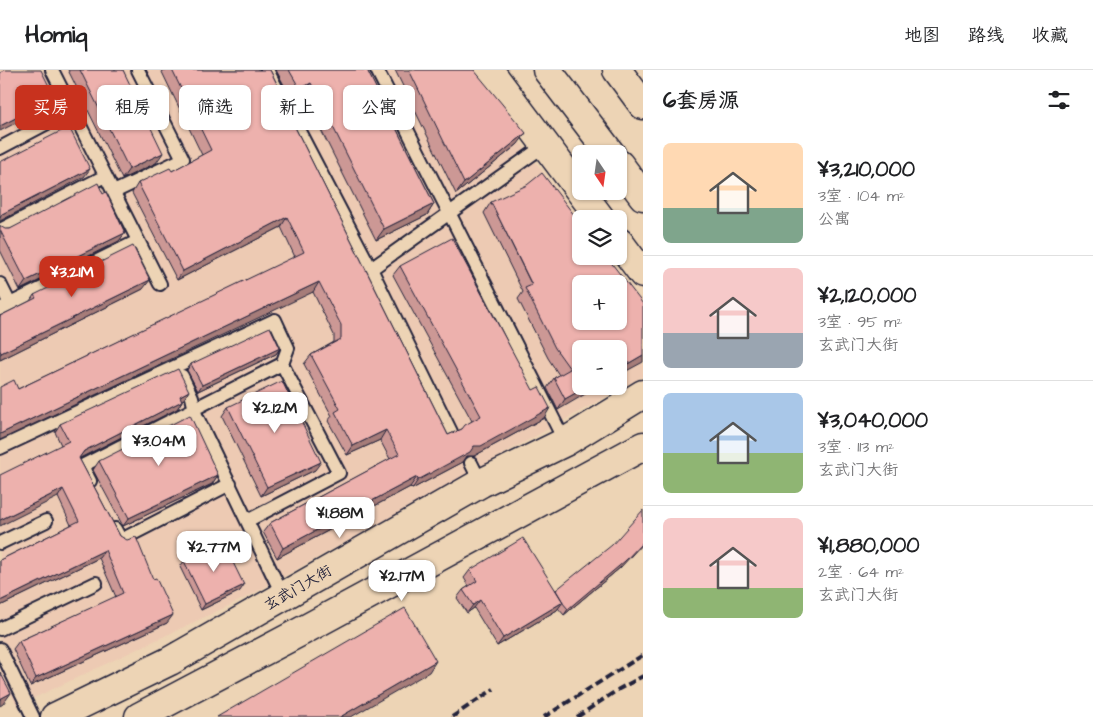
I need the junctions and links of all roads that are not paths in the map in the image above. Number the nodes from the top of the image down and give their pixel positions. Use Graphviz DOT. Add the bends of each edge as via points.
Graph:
graph roads {
  1 [pos="52,70"];
  2 [pos="138,70"];
  3 [pos="267,70"];
  4 [pos="378,70"];
  5 [pos="489,70"];
  6 [pos="547,70"];
  7 [pos="617,70"];
  8 [pos="60,85"];
  9 [pos="643,104"];
  10 [pos="34,130"];
  11 [pos="82,130"];
  12 [pos="545,145"];
  13 [pos="604,145"];
  14 [pos="0,148"];
  15 [pos="105,176"];
  16 [pos="628,176"];
  17 [pos="114,192"];
  18 [pos="643,196"];
  19 [pos="594,210"];
  20 [pos="449,214"];
  21 [pos="0,230"];
  22 [pos="138,241"];
  23 [pos="627,253"];
  24 [pos="371,269"];
  25 [pos="643,274"];
  26 [pos="0,284"];
  27 [pos="160,284"];
  28 [pos="5,307"];
  29 [pos="282,364"];
  30 [pos="176,366"];
  31 [pos="643,394"];
  32 [pos="195,409"];
  33 [pos="451,432"];
  34 [pos="565,442"];
  35 [pos="643,446"];
  36 [pos="0,448"];
  37 [pos="230,484"];
  38 [pos="95,491"];
  39 [pos="108,516"];
  40 [pos="247,520"];
  41 [pos="46,521"];
  42 [pos="0,543"];
  43 [pos="96,583"];
  44 [pos="283,596"];
  45 [pos="0,629"];
  46 [pos="0,649"];
  47 [pos="33,717"];
  48 [pos="55,717"];
  49 [pos="139,717"];
  1 -- 8 [label="lane"];
  2 -- 17 [label="lane" via="183,159"];
  3 -- 24 [label="lane"];
  4 -- 20 [label="lane"];
  5 -- 12 [label="main road"];
  6 -- 13 [label="main road"];
  7 -- 9 [label="main road"];
  10 -- 14 [label="lane"];
  11 -- 15 [label="lane"];
  12 -- 19 [label="main road"];
  12 -- 20 [label="lane"];
  15 -- 17 [label="lane"];
  15 -- 21 [label="lane"];
  16 -- 18 [label="main road"];
  17 -- 22 [label="lane"];
  20 -- 24 [label="lane"];
  20 -- 34 [label="lane"];
  22 -- 27 [label="lane"];
  22 -- 28 [label="lane"];
  23 -- 25 [label="main road"];
  24 -- 33 [label="lane"];
  26 -- 28 [label="lane"];
  29 -- 30 [label="lane" via="288,348 275,320"];
  29 -- 32 [label="lane"];
  29 -- 40 [label="lane" via="339,473"];
  30 -- 32 [label="lane"];
  30 -- 36 [label="lane"];
  31 -- 34 [label="main road, 玄武门大街"];
  32 -- 37 [label="lane"];
  32 -- 38 [label="lane" via="82,466"];
  34 -- 44 [label="main road, 玄武门大街" via="476,473"];
  35 -- 49 [label="main road"];
  37 -- 39 [label="lane" via="121,540"];
  37 -- 40 [label="lane"];
  40 -- 44 [label="lane"];
  41 -- 42 [label="lane"];
  43 -- 45 [label="lane"];
  44 -- 48 [label="main road, 玄武门大街" via="170,661"];
  46 -- 47 [label="lane"];
}
